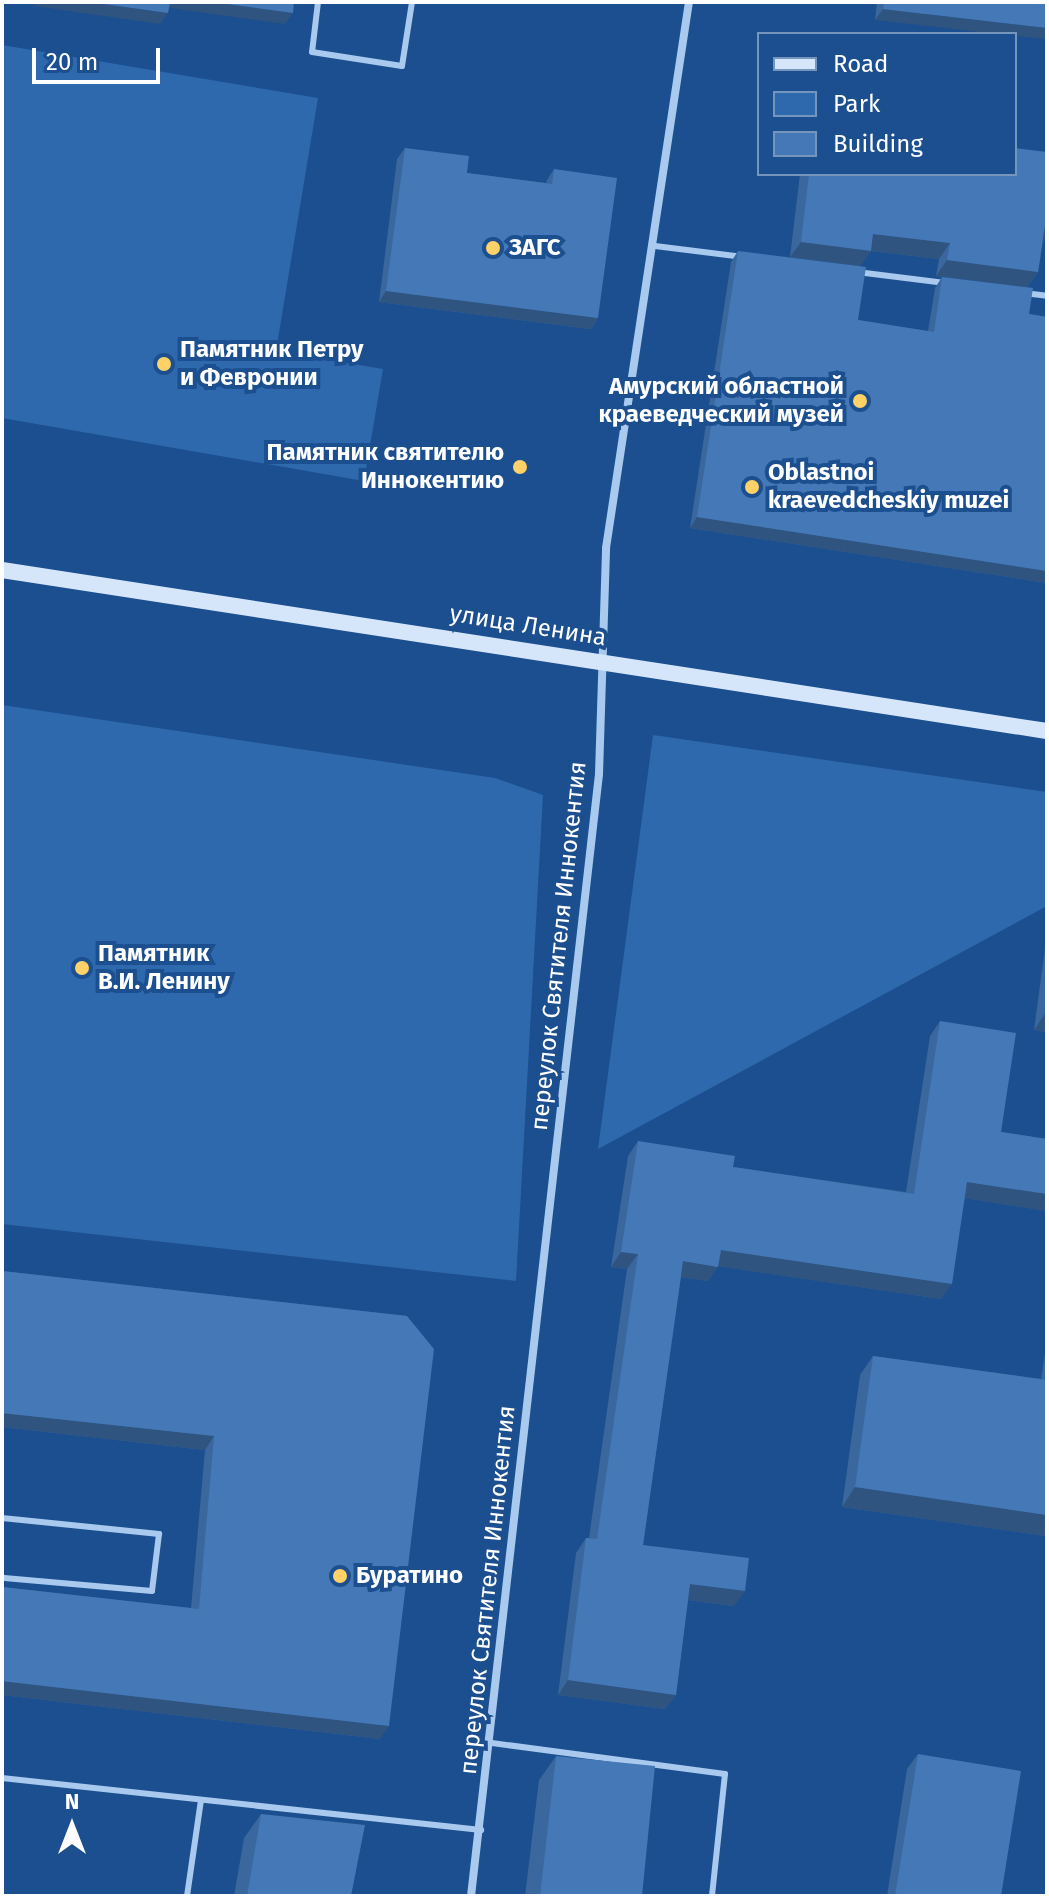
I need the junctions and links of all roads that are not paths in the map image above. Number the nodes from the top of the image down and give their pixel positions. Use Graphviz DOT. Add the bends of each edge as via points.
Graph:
graph roads {
  1 [pos="318,2"];
  2 [pos="412,2"];
  3 [pos="689,2"];
  4 [pos="655,246"];
  5 [pos="749,258"];
  6 [pos="843,270"];
  7 [pos="953,284"];
  8 [pos="1016,292"];
  9 [pos="1047,296"];
  10 [pos="2,570"];
  11 [pos="601,661"];
  12 [pos="1047,731"];
  13 [pos="2,1518"];
  14 [pos="2,1578"];
  15 [pos="492,1743"];
  16 [pos="2,1778"];
  17 [pos="201,1800"];
  18 [pos="481,1830"];
  19 [pos="187,1896"];
  20 [pos="471,1896"];
  21 [pos="712,1896"];
  1 -- 2 [label="lane" via="312,52 402,66"];
  3 -- 4 [label="street, переулок Святителя Иннокентия"];
  4 -- 5 [label="lane"];
  4 -- 11 [label="street, переулок Святителя Иннокентия" via="606,548"];
  6 -- 7 [label="lane"];
  8 -- 9 [label="lane"];
  10 -- 11 [label="main road, улица Ленина"];
  11 -- 12 [label="main road, улица Ленина"];
  11 -- 15 [label="street, переулок Святителя Иннокентия" via="599,774"];
  13 -- 14 [label="lane" via="159,1534 152,1591"];
  15 -- 18 [label="street, переулок Святителя Иннокентия"];
  15 -- 21 [label="lane" via="725,1774"];
  16 -- 17 [label="lane"];
  17 -- 18 [label="lane"];
  17 -- 19 [label="lane"];
  18 -- 20 [label="street, переулок Святителя Иннокентия"];
}
